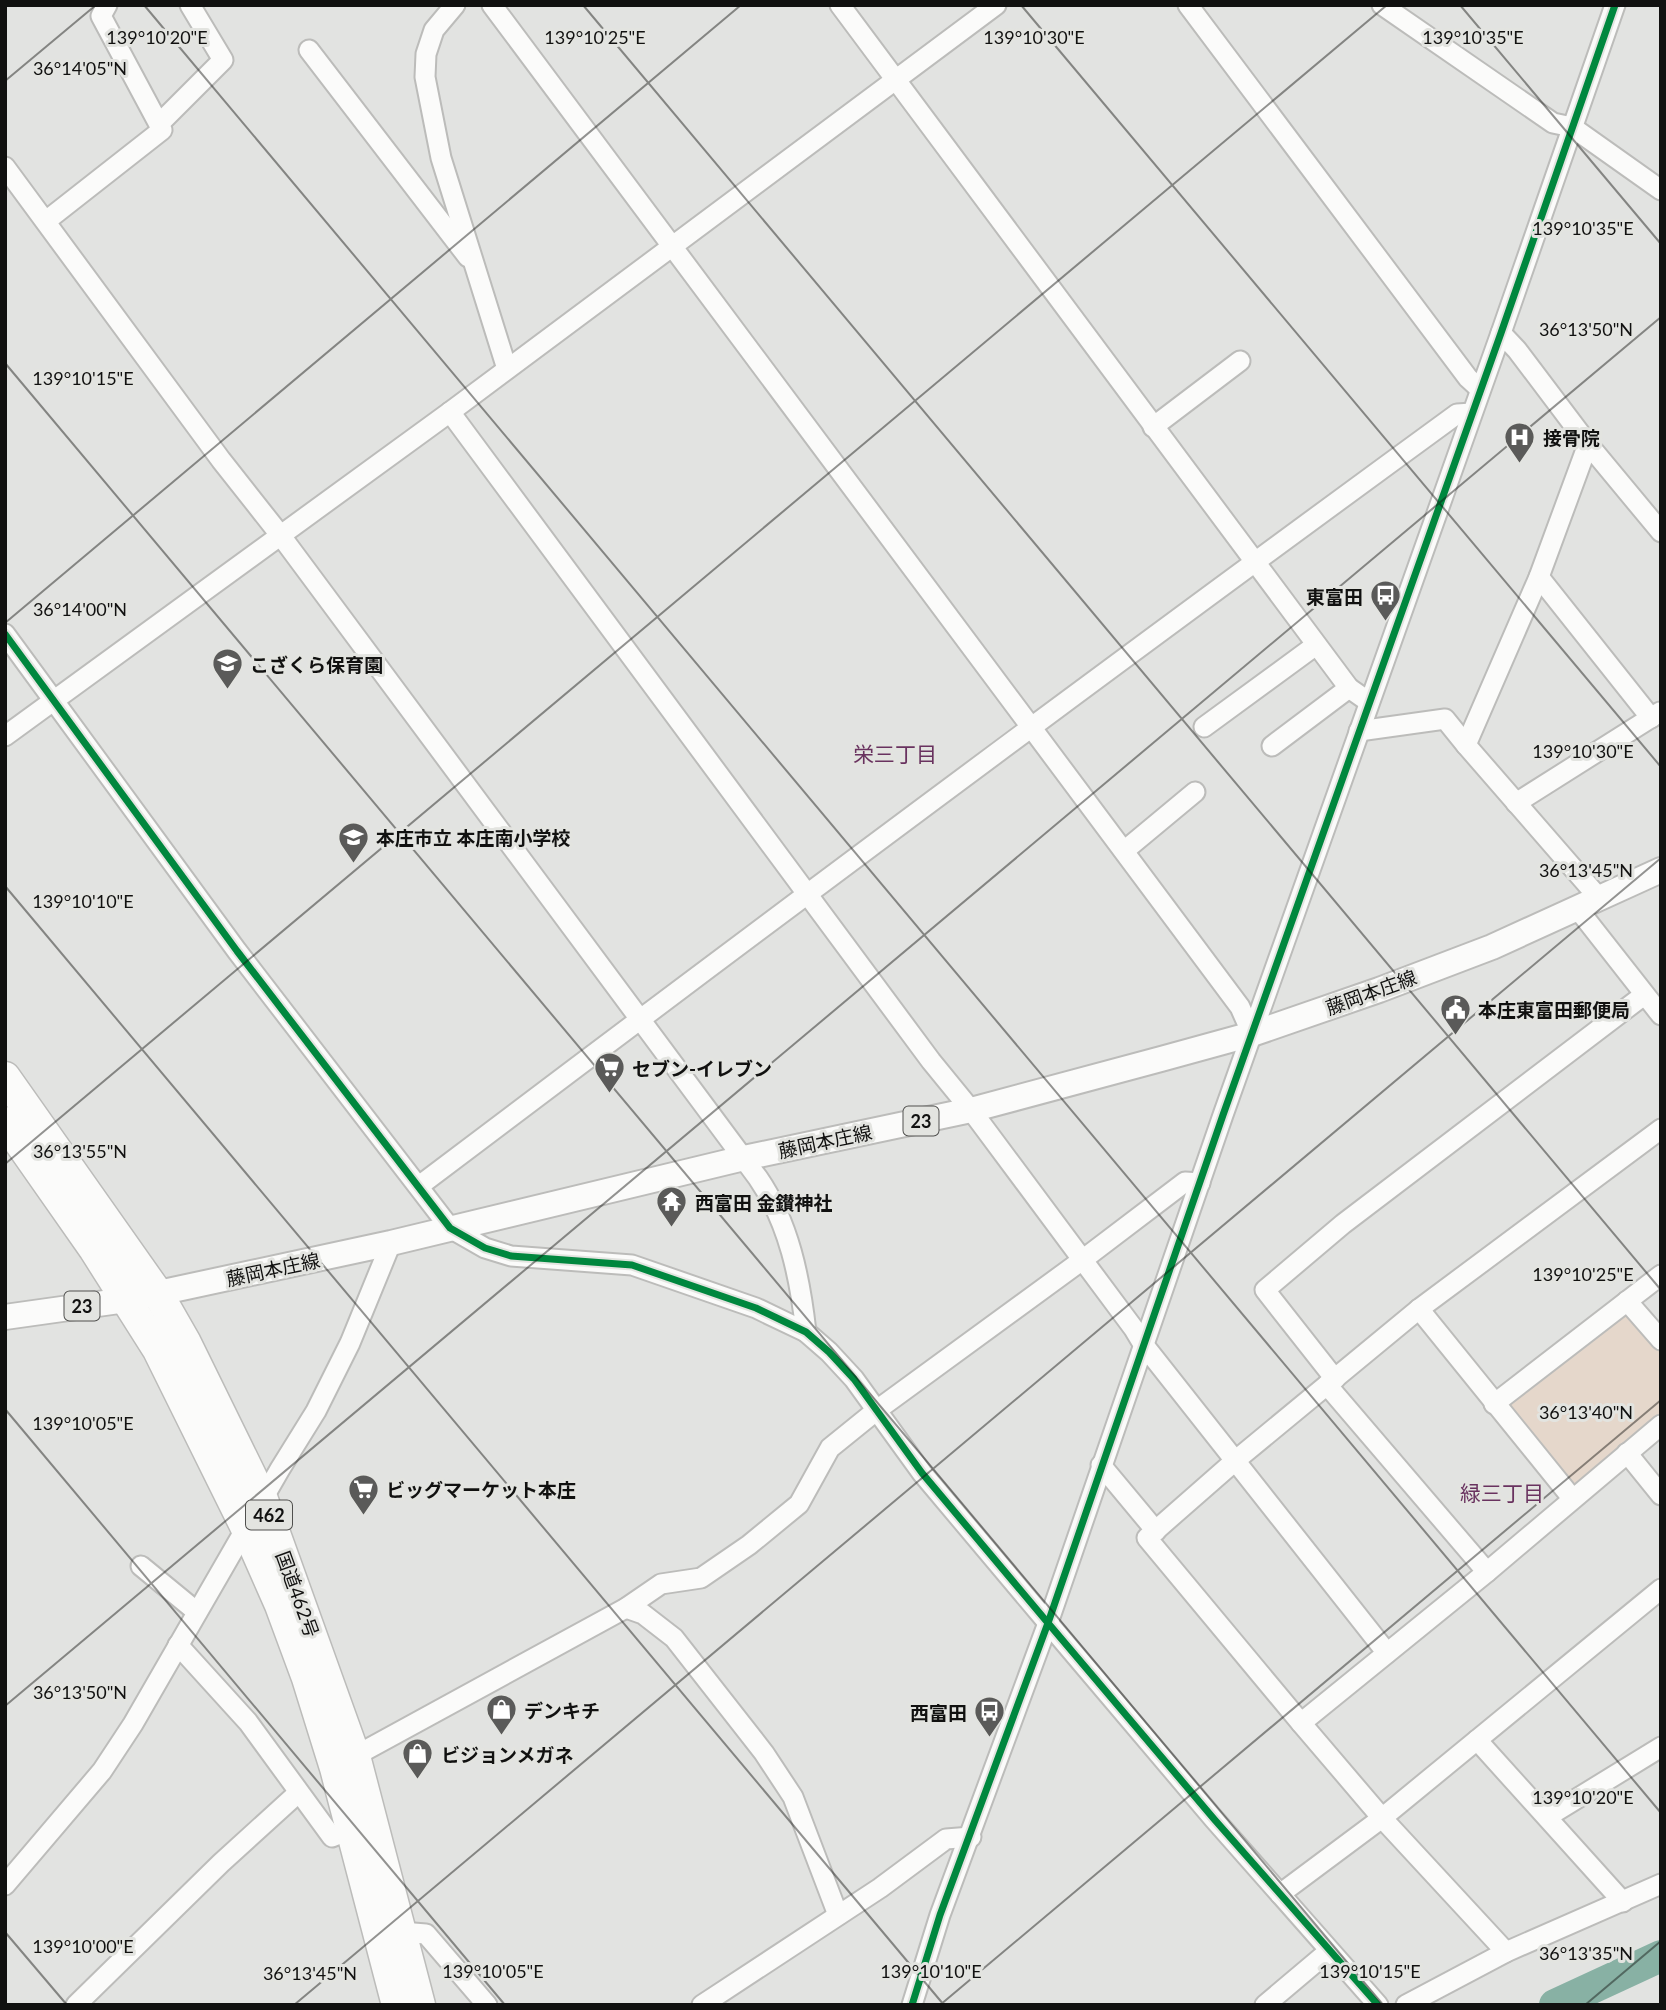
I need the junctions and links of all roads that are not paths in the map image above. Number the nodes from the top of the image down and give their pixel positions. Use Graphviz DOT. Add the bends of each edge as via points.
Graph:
graph roads {
  1 [pos="107,5"];
  2 [pos="190,5"];
  3 [pos="455,5"];
  4 [pos="492,5"];
  5 [pos="840,5"];
  6 [pos="996,5"];
  7 [pos="1188,5"];
  8 [pos="1382,5"];
  9 [pos="1615,5"];
  10 [pos="309,50"];
  11 [pos="896,80"];
  12 [pos="159,124"];
  13 [pos="1572,127"];
  14 [pos="5,167"];
  15 [pos="1660,190"];
  16 [pos="46,221"];
  17 [pos="672,246"];
  18 [pos="477,270"];
  19 [pos="1501,334"];
  20 [pos="1240,361"];
  21 [pos="506,369"];
  22 [pos="1480,389"];
  23 [pos="450,412"];
  24 [pos="1472,413"];
  25 [pos="1153,427"];
  26 [pos="1588,444"];
  27 [pos="1661,532"];
  28 [pos="281,537"];
  29 [pos="1254,562"];
  30 [pos="1539,577"];
  31 [pos="5,635"];
  32 [pos="1316,645"];
  33 [pos="1349,688"];
  34 [pos="54,700"];
  35 [pos="1369,702"];
  36 [pos="1656,715"];
  37 [pos="1204,727"];
  38 [pos="1031,729"];
  39 [pos="1359,731"];
  40 [pos="5,736"];
  41 [pos="1465,746"];
  42 [pos="1272,747"];
  43 [pos="1195,792"];
  44 [pos="1516,803"];
  45 [pos="1124,851"];
  46 [pos="1661,870"];
  47 [pos="808,893"];
  48 [pos="1588,903"];
  49 [pos="1644,995"];
  50 [pos="1661,1015"];
  51 [pos="641,1018"];
  52 [pos="1252,1034"];
  53 [pos="5,1077"];
  54 [pos="971,1110"];
  55 [pos="5,1122"];
  56 [pos="1661,1129"];
  57 [pos="744,1158"];
  58 [pos="1200,1183"];
  59 [pos="419,1186"];
  60 [pos="450,1228"];
  61 [pos="390,1243"];
  62 [pos="1081,1261"];
  63 [pos="1661,1275"];
  64 [pos="158,1294"];
  65 [pos="126,1300"];
  66 [pos="1627,1301"];
  67 [pos="1419,1309"];
  68 [pos="5,1317"];
  69 [pos="806,1332"];
  70 [pos="1661,1340"];
  71 [pos="1143,1344"];
  72 [pos="1331,1382"];
  73 [pos="1494,1404"];
  74 [pos="877,1410"];
  75 [pos="1661,1425"];
  76 [pos="1627,1453"];
  77 [pos="1236,1460"];
  78 [pos="1101,1465"];
  79 [pos="1661,1495"];
  80 [pos="1572,1499"];
  81 [pos="263,1500"];
  82 [pos="246,1528"];
  83 [pos="1156,1531"];
  84 [pos="141,1566"];
  85 [pos="1486,1572"];
  86 [pos="1661,1589"];
  87 [pos="626,1608"];
  88 [pos="197,1612"];
  89 [pos="1048,1623"];
  90 [pos="178,1645"];
  91 [pos="1388,1653"];
  92 [pos="1300,1723"];
  93 [pos="1477,1740"];
  94 [pos="1661,1747"];
  95 [pos="355,1756"];
  96 [pos="298,1793"];
  97 [pos="1547,1817"];
  98 [pos="1382,1818"];
  99 [pos="352,1829"];
  100 [pos="971,1836"];
  101 [pos="1661,1884"];
  102 [pos="5,1885"];
  103 [pos="1280,1894"];
  104 [pos="1623,1902"];
  105 [pos="838,1915"];
  106 [pos="401,1932"];
  107 [pos="1329,1951"];
  108 [pos="1506,1952"];
  109 [pos="76,2005"];
  110 [pos="397,2005"];
  111 [pos="420,2005"];
  112 [pos="487,2005"];
  113 [pos="702,2005"];
  114 [pos="912,2005"];
  115 [pos="1265,2005"];
  116 [pos="1378,2005"];
  117 [pos="1406,2005"];
  1 -- 12 [label="street" via="101,16"];
  2 -- 12 [label="street" via="223,60"];
  3 -- 18 [label="street" via="434,30 425,77 441,158"];
  4 -- 17 [label="street"];
  5 -- 11 [label="street"];
  6 -- 11 [label="street"];
  7 -- 22 [label="street"];
  8 -- 13 [label="street" via="1553,123"];
  9 -- 13 [label="street"];
  10 -- 18 [label="street"];
  11 -- 17 [label="street"];
  11 -- 25 [label="street"];
  12 -- 16 [label="street" via="162,130"];
  13 -- 15 [label="street"];
  13 -- 19 [label="street"];
  14 -- 16 [label="street"];
  16 -- 28 [label="street"];
  17 -- 21 [label="street"];
  17 -- 38 [label="street"];
  18 -- 21 [label="street"];
  19 -- 22 [label="street"];
  19 -- 26 [label="street"];
  20 -- 25 [label="street"];
  21 -- 23 [label="street"];
  22 -- 24 [label="street"];
  23 -- 28 [label="street"];
  23 -- 47 [label="street"];
  24 -- 29 [label="street" via="1457,414"];
  24 -- 35 [label="street"];
  25 -- 29 [label="street"];
  26 -- 27 [label="street"];
  26 -- 30 [label="street"];
  28 -- 34 [label="street"];
  28 -- 51 [label="street"];
  29 -- 32 [label="street"];
  29 -- 38 [label="street"];
  30 -- 36 [label="street"];
  30 -- 41 [label="street"];
  31 -- 34 [label="street"];
  32 -- 33 [label="street"];
  32 -- 37 [label="street"];
  33 -- 35 [label="street"];
  33 -- 42 [label="street"];
  34 -- 40 [label="street"];
  34 -- 59 [label="street" via="237,951"];
  35 -- 39 [label="street"];
  36 -- 44 [label="street"];
  38 -- 45 [label="street"];
  38 -- 47 [label="street"];
  39 -- 41 [label="street" via="1445,719"];
  39 -- 52 [label="street"];
  41 -- 44 [label="street"];
  43 -- 45 [label="street"];
  44 -- 48 [label="street"];
  45 -- 52 [label="street" via="1240,1007"];
  46 -- 48 [label="main road, 藤岡本庄線 / 23"];
  47 -- 51 [label="street"];
  47 -- 54 [label="street"];
  48 -- 49 [label="street"];
  48 -- 52 [label="main road, 藤岡本庄線 / 23" via="1492,947"];
  49 -- 50 [label="street"];
  49 -- 72 [label="street" via="1343,1224 1265,1290"];
  51 -- 57 [label="street"];
  51 -- 59 [label="street"];
  52 -- 54 [label="main road, 藤岡本庄線 / 23"];
  52 -- 58 [label="street"];
  53 -- 64 [label="highway, 国道462号 / 462"];
  54 -- 57 [label="main road, 藤岡本庄線 / 23"];
  54 -- 62 [label="street"];
  55 -- 65 [label="highway, 国道462号 / 462"];
  56 -- 67 [label="street"];
  57 -- 60 [label="main road, 藤岡本庄線 / 23"];
  57 -- 69 [label="street" via="770,1196 784,1231 799,1278"];
  58 -- 62 [label="street" via="1185,1182"];
  58 -- 71 [label="street"];
  59 -- 60 [label="street"];
  60 -- 61 [label="main road, 藤岡本庄線 / 23"];
  60 -- 69 [label="street" via="485,1248 511,1256 632,1265 757,1308"];
  61 -- 64 [label="main road, 藤岡本庄線 / 23"];
  61 -- 81 [label="street" via="351,1343"];
  62 -- 71 [label="street"];
  62 -- 74 [label="street"];
  63 -- 66 [label="street"];
  64 -- 65 [label="main road, 藤岡本庄線 / 23"];
  64 -- 81 [label="highway, 国道462号 / 462"];
  65 -- 68 [label="main road, 藤岡本庄線 / 23"];
  65 -- 82 [label="highway, 国道462号 / 462" via="158,1350"];
  66 -- 70 [label="street"];
  66 -- 73 [label="street"];
  67 -- 72 [label="street"];
  67 -- 73 [label="street"];
  69 -- 74 [label="street" via="854,1379"];
  71 -- 77 [label="street"];
  71 -- 78 [label="street"];
  72 -- 77 [label="street"];
  72 -- 85 [label="street"];
  73 -- 80 [label="street"];
  74 -- 87 [label="street" via="830,1448 799,1504 749,1545 701,1578 661,1584"];
  74 -- 89 [label="street" via="922,1473"];
  75 -- 76 [label="street"];
  76 -- 79 [label="street"];
  76 -- 80 [label="street"];
  77 -- 83 [label="street"];
  77 -- 91 [label="street"];
  78 -- 83 [label="street"];
  78 -- 89 [label="street"];
  80 -- 85 [label="street"];
  81 -- 82 [label="street"];
  81 -- 95 [label="highway, 国道462号 / 462"];
  82 -- 88 [label="street"];
  82 -- 99 [label="highway, 国道462号 / 462" via="307,1678"];
  83 -- 92 [label="street" via="1147,1538"];
  84 -- 88 [label="street"];
  85 -- 91 [label="street"];
  86 -- 93 [label="street"];
  87 -- 95 [label="street"];
  87 -- 105 [label="street" via="643,1614 674,1637 764,1753 793,1797"];
  88 -- 90 [label="street"];
  89 -- 100 [label="street"];
  89 -- 103 [label="street"];
  90 -- 96 [label="street" via="248,1723"];
  90 -- 102 [label="street" via="102,1771"];
  91 -- 92 [label="street"];
  92 -- 98 [label="street"];
  93 -- 97 [label="street"];
  93 -- 98 [label="street"];
  94 -- 97 [label="street"];
  95 -- 106 [label="highway, 国道462号 / 462"];
  96 -- 99 [label="street" via="332,1837"];
  96 -- 109 [label="street"];
  97 -- 104 [label="street"];
  98 -- 103 [label="street"];
  98 -- 108 [label="street"];
  99 -- 110 [label="highway, 国道462号 / 462"];
  100 -- 105 [label="street" via="946,1839"];
  100 -- 114 [label="street"];
  101 -- 104 [label="street"];
  103 -- 107 [label="street"];
  104 -- 108 [label="street"];
  105 -- 113 [label="street"];
  106 -- 111 [label="highway, 国道462号 / 462"];
  106 -- 112 [label="street" via="426,1934"];
  107 -- 115 [label="street"];
  107 -- 116 [label="street"];
  108 -- 117 [label="street"];
}
